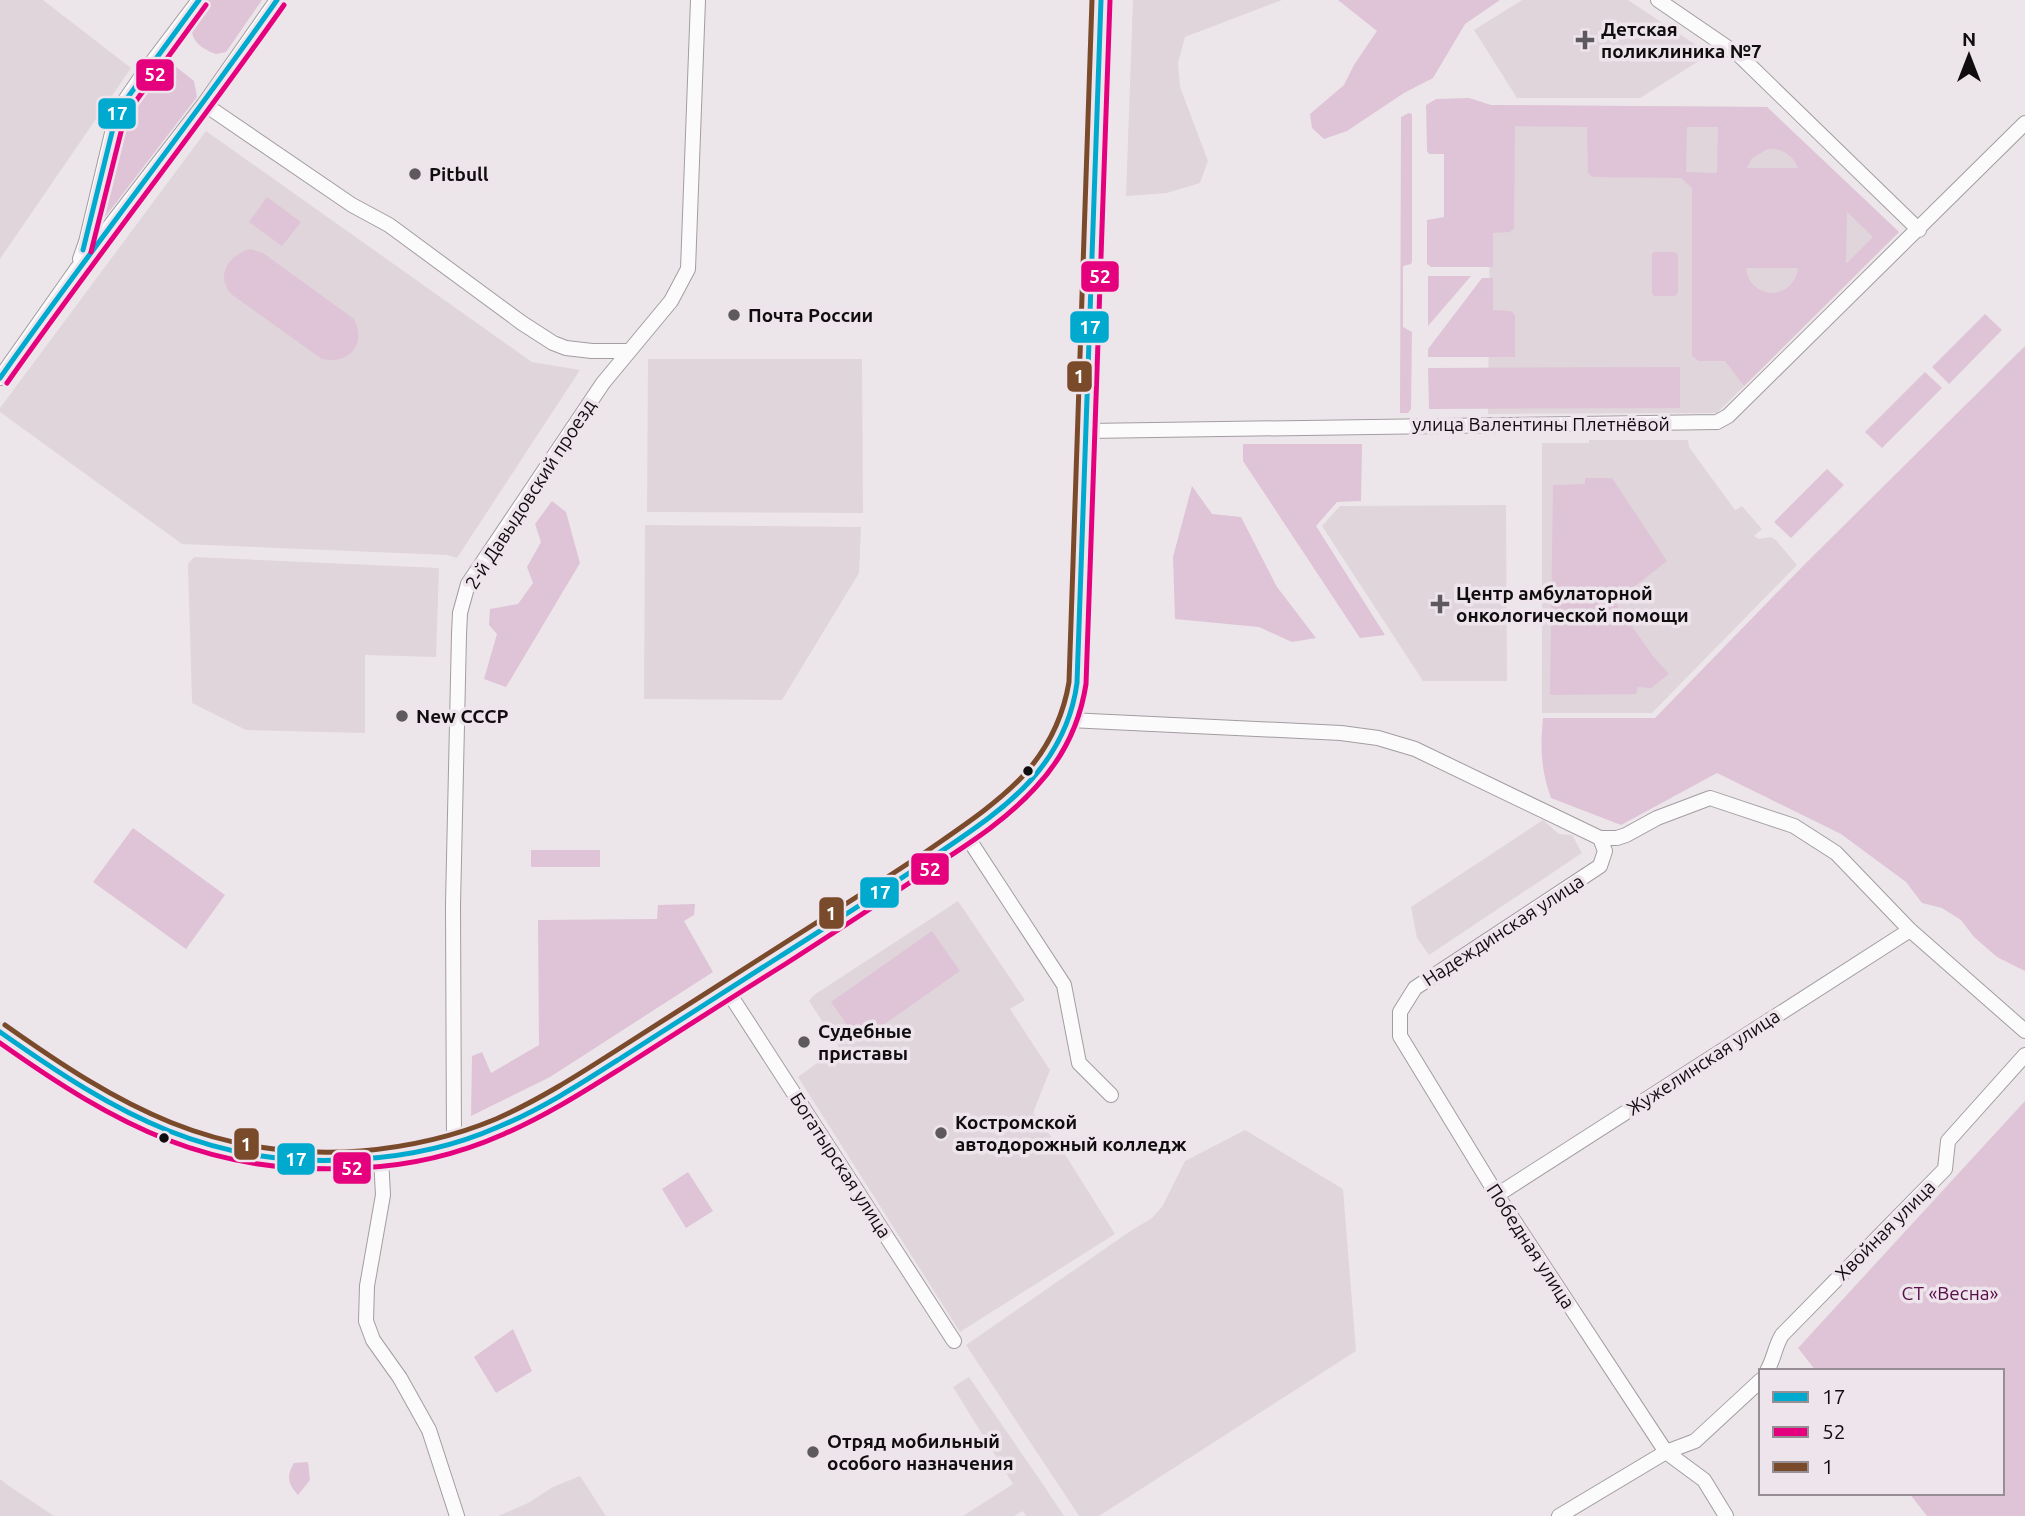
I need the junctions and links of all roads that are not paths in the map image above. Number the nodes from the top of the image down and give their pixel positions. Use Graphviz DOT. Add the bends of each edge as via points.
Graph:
graph roads {
  1 [pos="199,0"];
  2 [pos="277,0"];
  3 [pos="698,0"];
  4 [pos="1101,0"];
  5 [pos="1658,0"];
  6 [pos="204,104"];
  7 [pos="2025,123"];
  8 [pos="1919,230"];
  9 [pos="76,270"];
  10 [pos="628,351"];
  11 [pos="0,377"];
  12 [pos="1087,430"];
  13 [pos="1069,720"];
  14 [pos="966,835"];
  15 [pos="1600,838"];
  16 [pos="1910,929"];
  17 [pos="727,990"];
  18 [pos="2025,1031"];
  19 [pos="0,1032"];
  20 [pos="1400,1036"];
  21 [pos="2025,1055"];
  22 [pos="1111,1096"];
  23 [pos="454,1144"];
  24 [pos="381,1158"];
  25 [pos="1497,1195"];
  26 [pos="954,1341"];
  27 [pos="1768,1369"];
  28 [pos="1759,1382"];
  29 [pos="1666,1452"];
  30 [pos="457,1516"];
  31 [pos="1559,1516"];
  32 [pos="1726,1516"];
  1 -- 9 [label="street" via="117,112"];
  2 -- 6 [label="street"];
  3 -- 10 [label="street, 2-й Давыдовский проезд" via="688,268 671,301"];
  4 -- 12 [label="main road"];
  5 -- 8 [label="street" via="1740,56"];
  6 -- 9 [label="street"];
  6 -- 10 [label="street" via="352,205 389,225 554,343 592,351"];
  7 -- 8 [label="street, улица Валентины Плетнёвой"];
  8 -- 12 [label="street, улица Валентины Плетнёвой" via="1717,422"];
  9 -- 11 [label="street"];
  10 -- 23 [label="street, 2-й Давыдовский проезд" via="463,597 453,905"];
  12 -- 13 [label="main road" via="1078,675"];
  13 -- 14 [label="main road" via="1043,766 1001,810"];
  13 -- 15 [label="street" via="1378,738 1415,749"];
  14 -- 17 [label="main road"];
  14 -- 22 [label="street" via="1065,985 1079,1063"];
  15 -- 16 [label="street" via="1626,835 1710,798 1721,800 1813,837 1836,853"];
  15 -- 20 [label="street, Надеждинская улица" via="1605,851 1600,866 1415,988 1400,1012"];
  16 -- 18 [label="street"];
  16 -- 25 [label="street, Жужелинская улица"];
  17 -- 23 [label="main road" via="544,1105"];
  17 -- 26 [label="street, Богатырская улица"];
  19 -- 24 [label="main road" via="62,1076 163,1130 249,1154"];
  20 -- 25 [label="street, Победная улица"];
  21 -- 27 [label="street, Хвойная улица" via="1948,1141 1945,1169 1782,1335"];
  23 -- 24 [label="main road"];
  24 -- 30 [label="street" via="383,1195 367,1286 366,1321 429,1430"];
  25 -- 29 [label="street, Победная улица"];
  28 -- 29 [label="street" via="1695,1441"];
  29 -- 31 [label="street"];
  29 -- 32 [label="street" via="1704,1480"];
}
